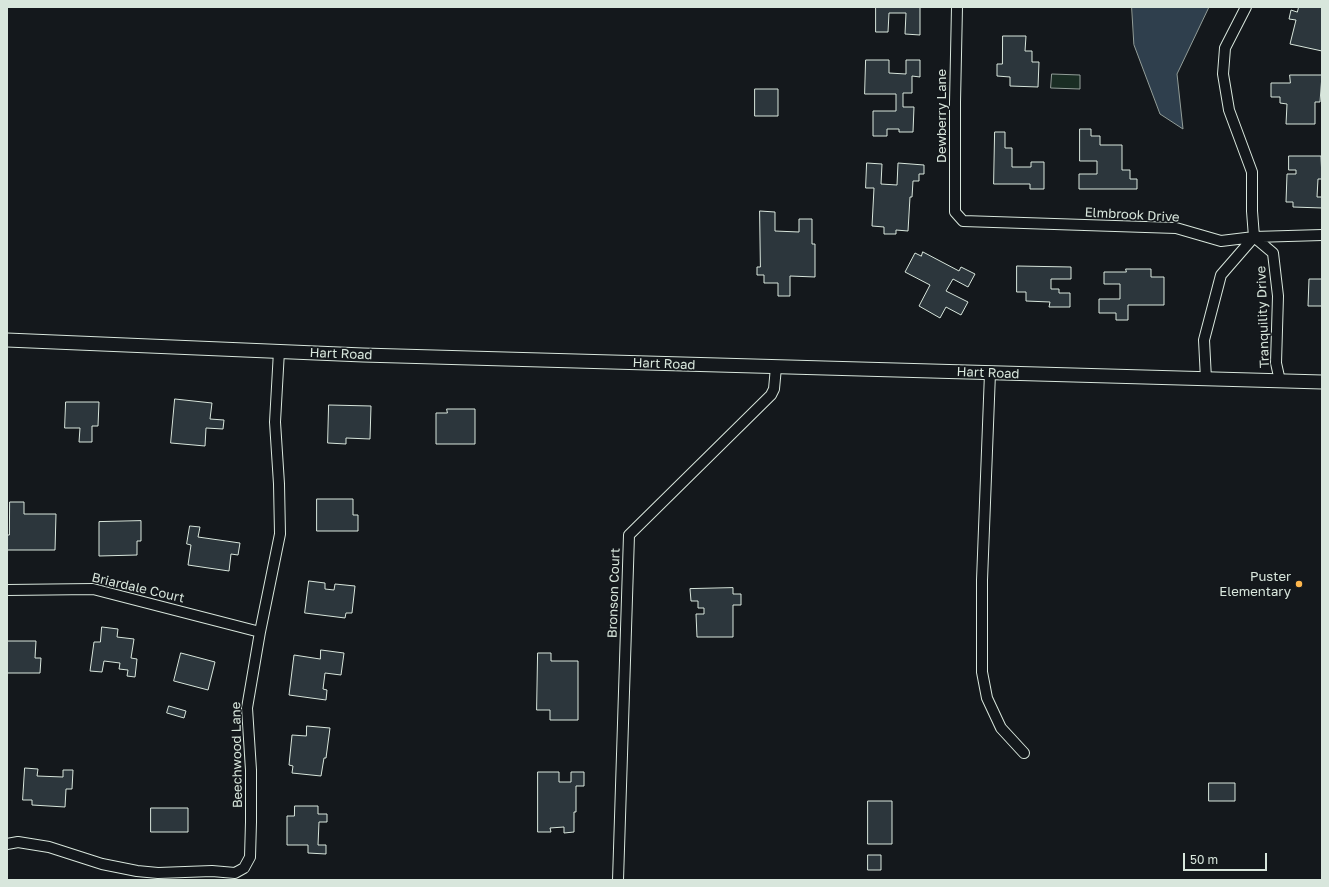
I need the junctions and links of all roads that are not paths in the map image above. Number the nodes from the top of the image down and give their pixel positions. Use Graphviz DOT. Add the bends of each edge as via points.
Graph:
graph roads {
  1 [pos="957,7"];
  2 [pos="1246,7"];
  3 [pos="963,222"];
  4 [pos="1322,235"];
  5 [pos="1254,236"];
  6 [pos="7,340"];
  7 [pos="279,351"];
  8 [pos="776,367"];
  9 [pos="990,373"];
  10 [pos="1206,379"];
  11 [pos="1280,381"];
  12 [pos="1322,382"];
  13 [pos="7,590"];
  14 [pos="260,632"];
  15 [pos="1024,753"];
  16 [pos="7,844"];
  17 [pos="618,880"];
  1 -- 3 [label="street, Dewberry Lane" via="955,212"];
  2 -- 5 [label="street" via="1225,48 1223,74 1229,110 1252,172"];
  3 -- 5 [label="street, Elmbrook Drive" via="1176,228 1221,241"];
  4 -- 5 [label="street, Elmbrook Drive"];
  5 -- 10 [label="street, Tranquility Drive" via="1221,275 1204,340"];
  5 -- 11 [label="street, Tranquility Drive" via="1273,253 1278,296 1276,363"];
  6 -- 7 [label="street, Hart Road"];
  7 -- 8 [label="street, Hart Road"];
  7 -- 14 [label="street, Beechwood Lane" via="275,422 280,534"];
  8 -- 9 [label="street, Hart Road"];
  8 -- 17 [label="street, Bronson Court" via="771,395 629,535"];
  9 -- 10 [label="street, Hart Road"];
  9 -- 15 [label="street" via="982,580 982,672 987,698 1001,728"];
  10 -- 11 [label="street, Hart Road"];
  11 -- 12 [label="street, Hart Road"];
  13 -- 14 [label="street, Briardale Court" via="93,589"];
  14 -- 16 [label="street, Beechwood Lane" via="247,708 252,822 250,858 244,868 235,873 137,871 102,864 50,846 18,842"];
}
